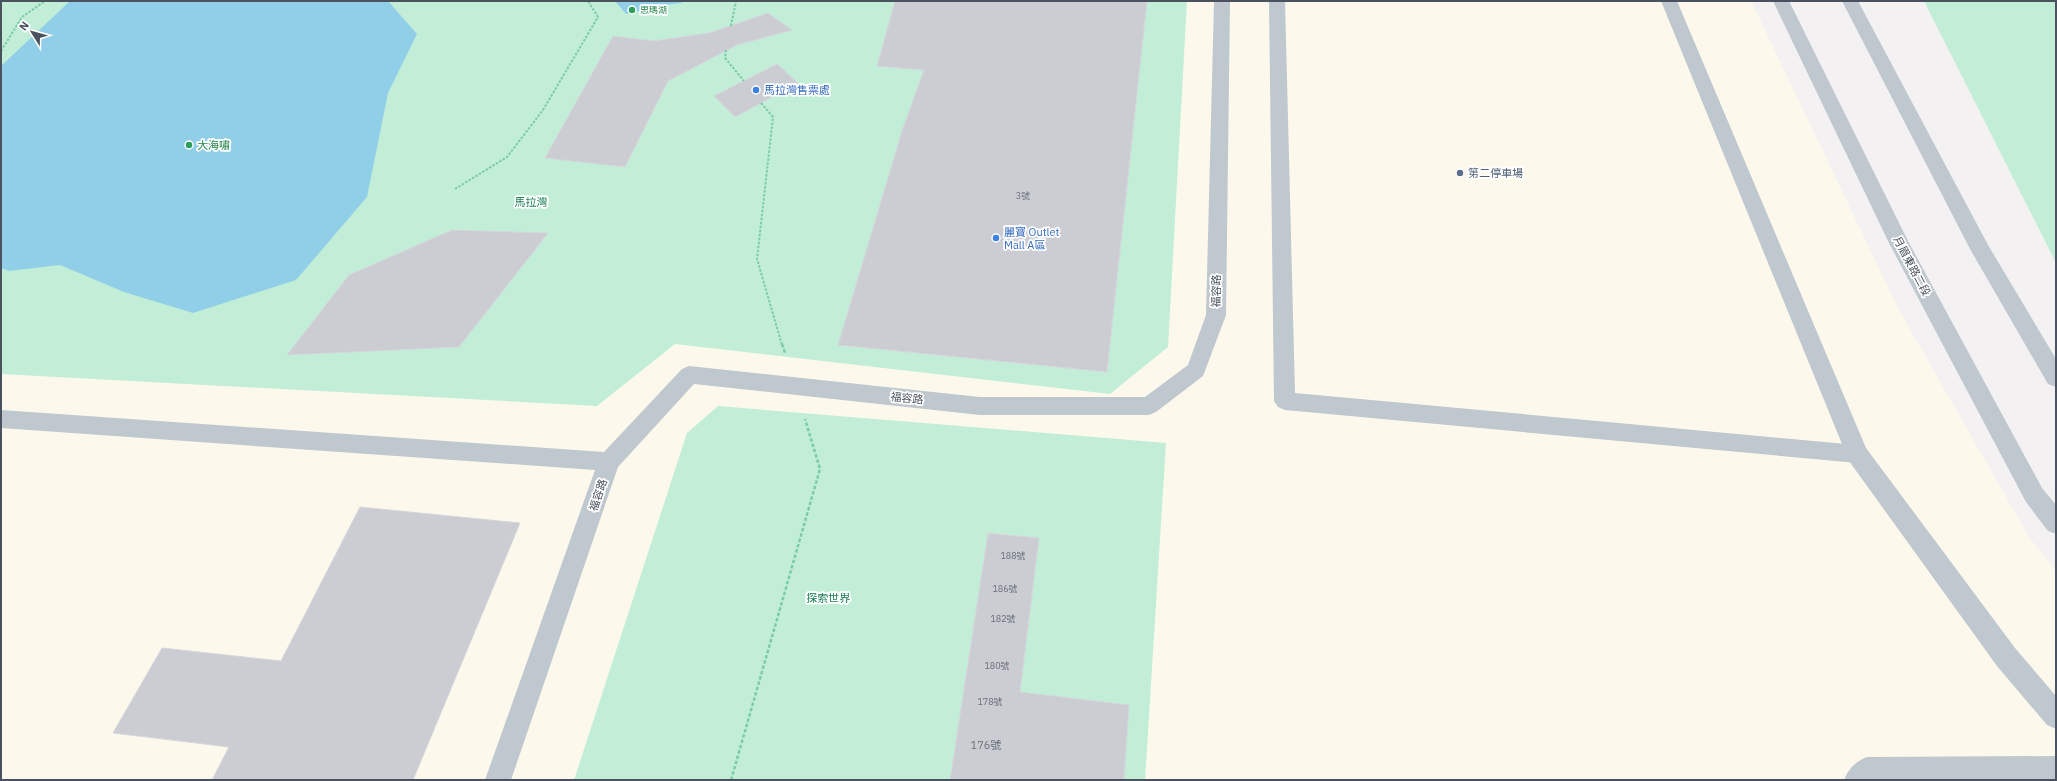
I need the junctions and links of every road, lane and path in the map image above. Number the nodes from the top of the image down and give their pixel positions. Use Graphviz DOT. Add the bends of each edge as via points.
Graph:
graph roads {
  1 [pos="45,1"];
  2 [pos="588,1"];
  3 [pos="736,1"];
  4 [pos="1222,1"];
  5 [pos="1277,1"];
  6 [pos="1669,1"];
  7 [pos="1781,1"];
  8 [pos="1850,1"];
  9 [pos="731,26"];
  10 [pos="726,50"];
  11 [pos="1,51"];
  12 [pos="744,81"];
  13 [pos="761,103"];
  14 [pos="455,189"];
  15 [pos="787,358"];
  16 [pos="2056,378"];
  17 [pos="804,416"];
  18 [pos="1,419"];
  19 [pos="1857,454"];
  20 [pos="610,462"];
  21 [pos="2056,523"];
  22 [pos="2056,716"];
  23 [pos="2056,769"];
  24 [pos="498,780"];
  25 [pos="732,780"];
  26 [pos="1857,780"];
  1 -- 11 [label="path" via="22,17"];
  2 -- 14 [label="path" via="598,17 543,110 507,157"];
  3 -- 9 [label="path"];
  4 -- 20 [label="lane, 福容路" via="1216,315 1196,370 1149,406 980,406 689,375"];
  5 -- 19 [label="lane" via="1285,401"];
  6 -- 19 [label="street"];
  7 -- 21 [label="street, 月眉東路二段" via="1899,243 2034,495"];
  8 -- 16 [label="street" via="1980,249"];
  10 -- 12 [label="path" via="725,58"];
  13 -- 15 [label="path" via="773,117 757,259"];
  17 -- 25 [label="path" via="820,469"];
  18 -- 20 [label="lane"];
  19 -- 22 [label="street" via="2006,657"];
  20 -- 24 [label="lane, 福容路"];
  23 -- 26 [label="lane" via="1867,770"];
}
